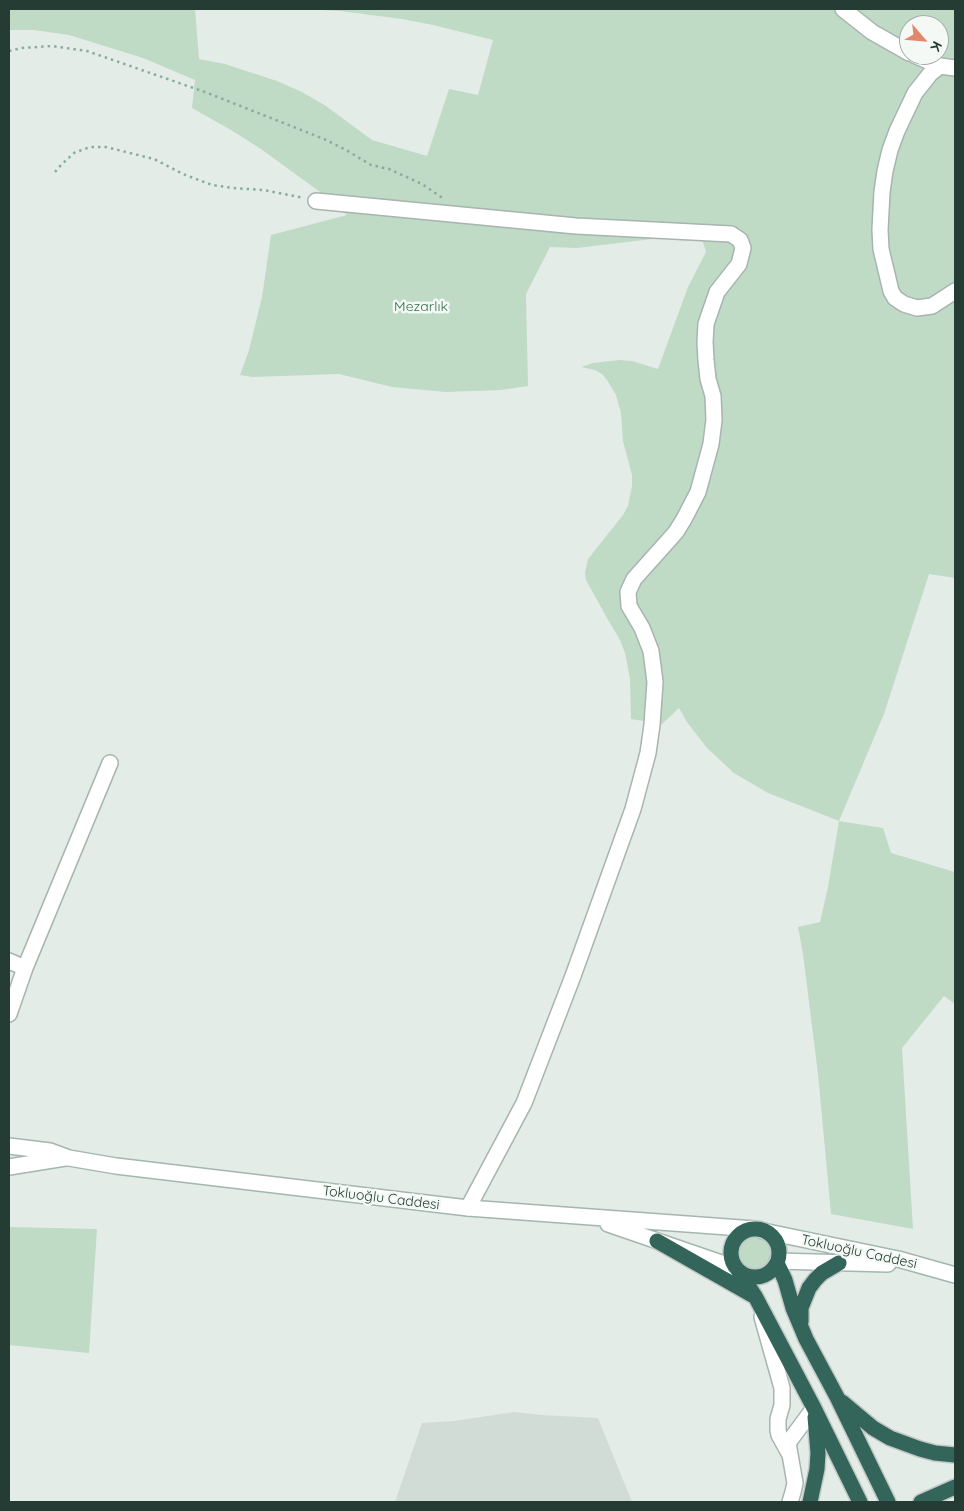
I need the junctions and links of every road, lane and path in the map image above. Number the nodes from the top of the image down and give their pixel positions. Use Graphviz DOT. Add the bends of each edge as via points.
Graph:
graph roads {
  1 [pos="842,9"];
  2 [pos="899,47"];
  3 [pos="9,51"];
  4 [pos="955,54"];
  5 [pos="947,67"];
  6 [pos="55,172"];
  7 [pos="316,201"];
  8 [pos="461,215"];
  9 [pos="955,292"];
  10 [pos="110,763"];
  11 [pos="9,961"];
  12 [pos="26,968"];
  13 [pos="9,1014"];
  14 [pos="9,1146"];
  15 [pos="69,1158"];
  16 [pos="9,1167"];
  17 [pos="468,1208"];
  18 [pos="587,1217"];
  19 [pos="759,1230"];
  20 [pos="657,1241"];
  21 [pos="777,1262"];
  22 [pos="839,1263"];
  23 [pos="918,1264"];
  24 [pos="737,1269"];
  25 [pos="955,1275"];
  26 [pos="755,1296"];
  27 [pos="800,1326"];
  28 [pos="837,1398"];
  29 [pos="814,1408"];
  30 [pos="789,1453"];
  31 [pos="955,1455"];
  32 [pos="955,1487"];
  33 [pos="790,1502"];
  34 [pos="810,1502"];
  35 [pos="860,1502"];
  36 [pos="888,1502"];
  37 [pos="921,1502"];
  1 -- 2 [label="street"];
  3 -- 8 [label="path" via="52,46 87,51 205,92 324,139 371,165 406,176 436,193"];
  4 -- 5 [label="street"];
  5 -- 9 [label="street" via="930,74 915,93 897,130 882,192 881,248 891,292 904,304 917,308 932,306"];
  6 -- 7 [label="path" via="74,154 106,147 154,159 212,185 263,190"];
  7 -- 8 [label="street"];
  8 -- 17 [label="street" via="576,226 731,234 740,240 744,248 740,264 717,292 706,324 706,360 714,420 700,486 676,532 634,579 628,592 629,606 651,651 655,682 648,753 636,801 524,1104"];
  10 -- 12 [label="street"];
  11 -- 12 [label="street"];
  12 -- 13 [label="street"];
  14 -- 15 [label="street, Tokluoğlu Caddesi"];
  15 -- 16 [label="street"];
  15 -- 17 [label="street, Tokluoğlu Caddesi"];
  17 -- 18 [label="street, Tokluoğlu Caddesi"];
  18 -- 19 [label="street, Tokluoğlu Caddesi"];
  18 -- 20 [label="street"];
  19 -- 21 [label="highway" via="775,1240 779,1256"];
  19 -- 23 [label="street, Tokluoğlu Caddesi"];
  19 -- 24 [label="highway" via="747,1231 735,1240 731,1256"];
  20 -- 24 [label="street"];
  20 -- 26 [label="highway"];
  21 -- 22 [label="street"];
  21 -- 24 [label="highway" via="772,1270 759,1277 751,1277"];
  21 -- 27 [label="highway"];
  22 -- 23 [label="street"];
  22 -- 27 [label="highway" via="822,1273 809,1288 801,1308"];
  23 -- 25 [label="street, Tokluoğlu Caddesi"];
  24 -- 26 [label="highway"];
  26 -- 29 [label="highway"];
  26 -- 30 [label="street" via="782,1388 778,1430"];
  27 -- 28 [label="highway"];
  28 -- 31 [label="highway" via="890,1438 935,1453"];
  28 -- 36 [label="highway"];
  29 -- 30 [label="street" via="788,1440"];
  29 -- 34 [label="highway" via="818,1453"];
  29 -- 35 [label="highway"];
  30 -- 33 [label="street" via="795,1483"];
  32 -- 37 [label="highway"];
}
